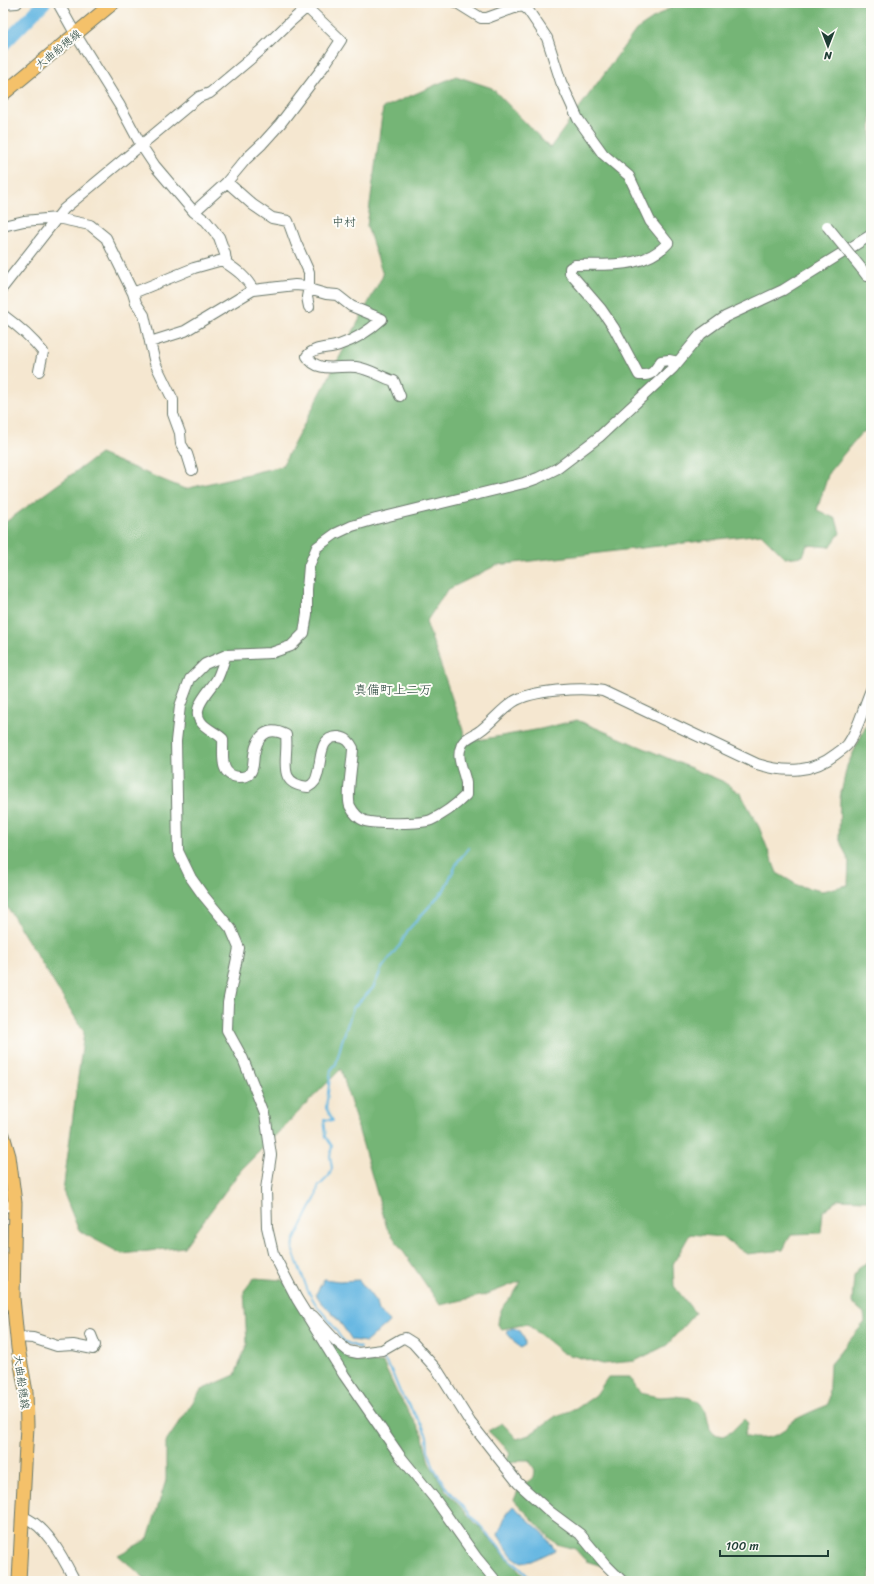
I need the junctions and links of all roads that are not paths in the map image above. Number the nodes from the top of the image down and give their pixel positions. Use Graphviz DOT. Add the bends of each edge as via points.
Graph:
graph roads {
  1 [pos="17,3"];
  2 [pos="113,3"];
  3 [pos="457,3"];
  4 [pos="3,4"];
  5 [pos="62,5"];
  6 [pos="306,5"];
  7 [pos="76,35"];
  8 [pos="3,94"];
  9 [pos="141,145"];
  10 [pos="227,182"];
  11 [pos="194,212"];
  12 [pos="57,218"];
  13 [pos="3,226"];
  14 [pos="827,226"];
  15 [pos="871,235"];
  16 [pos="226,259"];
  17 [pos="871,275"];
  18 [pos="3,287"];
  19 [pos="309,287"];
  20 [pos="253,290"];
  21 [pos="133,293"];
  22 [pos="309,307"];
  23 [pos="3,315"];
  24 [pos="150,342"];
  25 [pos="678,362"];
  26 [pos="39,371"];
  27 [pos="400,396"];
  28 [pos="192,470"];
  29 [pos="226,655"];
  30 [pos="871,690"];
  31 [pos="3,1136"];
  32 [pos="15,1203"];
  33 [pos="3,1208"];
  34 [pos="305,1314"];
  35 [pos="91,1335"];
  36 [pos="16,1337"];
  37 [pos="23,1517"];
  38 [pos="19,1581"];
  39 [pos="76,1581"];
  40 [pos="496,1581"];
  41 [pos="622,1581"];
  1 -- 4 [label="street"];
  2 -- 7 [label="main road, 大曲船穂線"];
  3 -- 25 [label="street" via="481,18 523,6 544,32 561,82 578,119 603,154 629,176 650,221 668,243 645,259 627,264 575,265 570,268 570,273 601,309 640,375 653,373 661,360"];
  5 -- 7 [label="street"];
  6 -- 9 [label="street" via="260,51"];
  6 -- 10 [label="street" via="340,40 324,66 280,124"];
  7 -- 8 [label="main road, 大曲船穂線"];
  7 -- 9 [label="street"];
  9 -- 11 [label="street" via="168,183"];
  9 -- 12 [label="street" via="64,209"];
  10 -- 11 [label="street"];
  10 -- 19 [label="street" via="252,205 272,218 288,221 308,272"];
  11 -- 16 [label="street" via="206,221 219,237"];
  12 -- 13 [label="street"];
  12 -- 18 [label="street"];
  12 -- 21 [label="street" via="90,225 106,238"];
  14 -- 17 [label="street, bridge" via="867,276"];
  15 -- 25 [label="street" via="783,290 725,317 701,334"];
  16 -- 20 [label="street" via="226,263 248,280"];
  16 -- 21 [label="street" via="194,268"];
  19 -- 20 [label="street" via="294,285"];
  19 -- 22 [label="street"];
  19 -- 27 [label="street" via="312,290 336,295 351,306 382,319 372,329 338,346 311,351 307,356 311,362 320,367 356,367 376,373 394,381"];
  20 -- 24 [label="street" via="185,331"];
  21 -- 24 [label="street" via="144,314"];
  23 -- 26 [label="street" via="32,339 43,352"];
  24 -- 28 [label="street" via="156,363 174,400 173,414 181,444"];
  25 -- 29 [label="street" via="599,437 558,468 524,483 376,519 335,534 317,547 309,566 304,633 291,646 271,653"];
  29 -- 30 [label="street" via="218,678 199,707 198,714 207,728 218,733 223,739 223,767 228,773 244,777 250,773 256,747 263,734 270,731 280,732 286,736 288,779 294,784 308,788 314,782 324,743 332,737 342,737 350,742 353,748 349,805 359,817 373,823 430,820 459,802 466,795 459,755 463,741 480,732 514,702 526,697 578,689 603,691 757,764 771,769 797,770 827,762 847,745"];
  29 -- 34 [label="street" via="205,664 190,679 180,706 176,741 178,851 191,878 231,928 239,948 228,1003 227,1030 243,1059 265,1114 272,1155 266,1189 267,1227 274,1253"];
  31 -- 32 [label="main road, 大曲船穂線" via="9,1156"];
  32 -- 33 [label="street"];
  32 -- 36 [label="main road, 大曲船穂線" via="13,1298"];
  34 -- 40 [label="street" via="400,1456"];
  34 -- 41 [label="street" via="313,1316 348,1350 358,1353 382,1350 400,1338 413,1343 438,1371 470,1422 518,1483 580,1534"];
  35 -- 36 [label="street" via="95,1345 93,1349 73,1345 57,1346 33,1338"];
  36 -- 37 [label="main road, 大曲船穂線" via="26,1392"];
  37 -- 38 [label="main road, 大曲船穂線"];
  37 -- 39 [label="street" via="31,1520 51,1541"];
}
